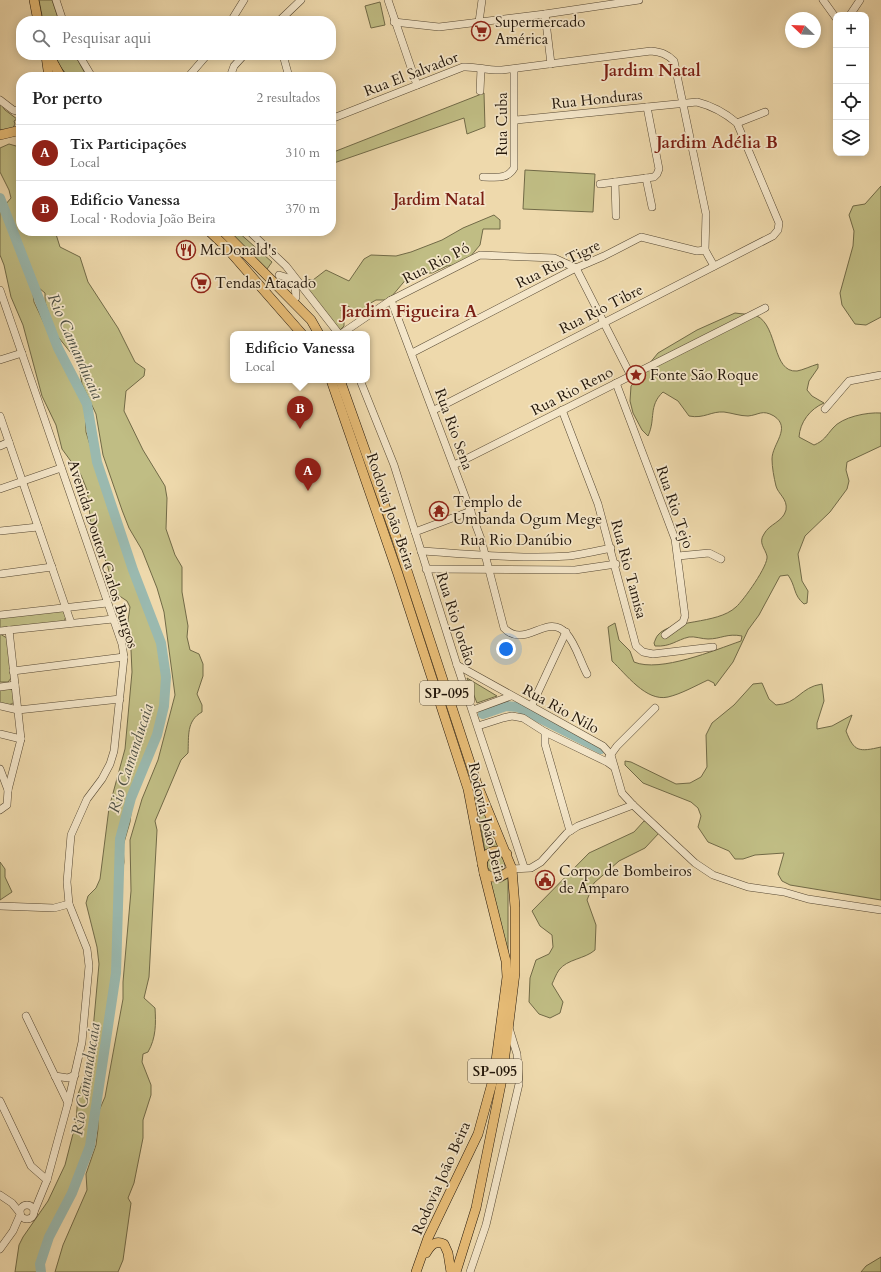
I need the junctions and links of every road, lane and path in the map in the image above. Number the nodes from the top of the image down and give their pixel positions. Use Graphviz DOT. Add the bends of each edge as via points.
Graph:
graph roads {
  1 [pos="34,0"];
  2 [pos="56,0"];
  3 [pos="244,0"];
  4 [pos="301,0"];
  5 [pos="388,0"];
  6 [pos="482,0"];
  7 [pos="639,0"];
  8 [pos="823,0"];
  9 [pos="860,0"];
  10 [pos="607,3"];
  11 [pos="852,12"];
  12 [pos="545,14"];
  13 [pos="833,14"];
  14 [pos="37,16"];
  15 [pos="61,16"];
  16 [pos="234,16"];
  17 [pos="284,16"];
  18 [pos="394,22"];
  19 [pos="479,22"];
  20 [pos="47,60"];
  21 [pos="50,60"];
  22 [pos="83,60"];
  23 [pos="203,60"];
  24 [pos="241,60"];
  25 [pos="284,60"];
  26 [pos="551,64"];
  27 [pos="481,69"];
  28 [pos="514,69"];
  29 [pos="49,72"];
  30 [pos="58,72"];
  31 [pos="89,72"];
  32 [pos="193,72"];
  33 [pos="232,72"];
  34 [pos="288,72"];
  35 [pos="417,85"];
  36 [pos="480,91"];
  37 [pos="0,100"];
  38 [pos="682,103"];
  39 [pos="647,107"];
  40 [pos="16,111"];
  41 [pos="765,112"];
  42 [pos="336,117"];
  43 [pos="516,120"];
  44 [pos="737,123"];
  45 [pos="16,128"];
  46 [pos="16,131"];
  47 [pos="5,134"];
  48 [pos="483,177"];
  49 [pos="646,178"];
  50 [pos="615,182"];
  51 [pos="600,184"];
  52 [pos="652,206"];
  53 [pos="616,216"];
  54 [pos="214,236"];
  55 [pos="230,236"];
  56 [pos="254,236"];
  57 [pos="705,250"];
  58 [pos="286,266"];
  59 [pos="714,266"];
  60 [pos="576,268"];
  61 [pos="276,278"];
  62 [pos="0,290"];
  63 [pos="266,292"];
  64 [pos="307,293"];
  65 [pos="293,298"];
  66 [pos="391,300"];
  67 [pos="277,305"];
  68 [pos="765,308"];
  69 [pos="604,322"];
  70 [pos="299,331"];
  71 [pos="317,331"];
  72 [pos="338,331"];
  73 [pos="344,331"];
  74 [pos="22,353"];
  75 [pos="412,353"];
  76 [pos="0,360"];
  77 [pos="881,375"];
  78 [pos="631,376"];
  79 [pos="332,383"];
  80 [pos="341,383"];
  81 [pos="361,383"];
  82 [pos="616,383"];
  83 [pos="825,409"];
  84 [pos="434,410"];
  85 [pos="562,410"];
  86 [pos="0,416"];
  87 [pos="9,442"];
  88 [pos="0,446"];
  89 [pos="454,465"];
  90 [pos="61,468"];
  91 [pos="23,482"];
  92 [pos="0,489"];
  93 [pos="471,511"];
  94 [pos="38,526"];
  95 [pos="0,531"];
  96 [pos="415,532"];
  97 [pos="611,548"];
  98 [pos="421,551"];
  99 [pos="486,555"];
  100 [pos="678,556"];
  101 [pos="721,559"];
  102 [pos="616,564"];
  103 [pos="52,567"];
  104 [pos="488,568"];
  105 [pos="426,569"];
  106 [pos="0,574"];
  107 [pos="107,603"];
  108 [pos="66,608"];
  109 [pos="0,615"];
  110 [pos="113,619"];
  111 [pos="71,623"];
  112 [pos="9,630"];
  113 [pos="0,631"];
  114 [pos="566,632"];
  115 [pos="665,635"];
  116 [pos="713,647"];
  117 [pos="124,657"];
  118 [pos="457,665"];
  119 [pos="14,670"];
  120 [pos="587,674"];
  121 [pos="15,685"];
  122 [pos="0,687"];
  123 [pos="511,696"];
  124 [pos="120,699"];
  125 [pos="532,705"];
  126 [pos="0,706"];
  127 [pos="655,708"];
  128 [pos="18,710"];
  129 [pos="473,710"];
  130 [pos="478,726"];
  131 [pos="545,732"];
  132 [pos="0,734"];
  133 [pos="21,739"];
  134 [pos="611,755"];
  135 [pos="607,762"];
  136 [pos="614,767"];
  137 [pos="0,769"];
  138 [pos="8,790"];
  139 [pos="633,805"];
  140 [pos="0,810"];
  141 [pos="570,830"];
  142 [pos="507,854"];
  143 [pos="524,867"];
  144 [pos="483,868"];
  145 [pos="512,869"];
  146 [pos="69,904"];
  147 [pos="0,906"];
  148 [pos="881,910"];
  149 [pos="26,1016"];
  150 [pos="509,1026"];
  151 [pos="75,1075"];
  152 [pos="55,1076"];
  153 [pos="0,1101"];
  154 [pos="68,1103"];
  155 [pos="47,1180"];
  156 [pos="0,1195"];
  157 [pos="40,1198"];
  158 [pos="12,1203"];
  159 [pos="26,1205"];
  160 [pos="34,1212"];
  161 [pos="20,1214"];
  162 [pos="28,1219"];
  163 [pos="13,1231"];
  164 [pos="0,1249"];
  165 [pos="417,1269"];
  166 [pos="451,1272"];
  167 [pos="456,1272"];
  168 [pos="470,1272"];
  1 -- 14 [label="main road"];
  2 -- 15 [label="street"];
  3 -- 16 [label="street"];
  4 -- 17 [label="street"];
  5 -- 18 [label="street"];
  6 -- 19 [label="street"];
  7 -- 10 [label="street"];
  8 -- 13 [label="street"];
  9 -- 11 [label="street"];
  10 -- 12 [label="street"];
  12 -- 19 [label="street"];
  12 -- 26 [label="street"];
  18 -- 19 [label="street" via="439,27"];
  18 -- 35 [label="street"];
  20 -- 29 [label="main road"];
  21 -- 30 [label="main road"];
  22 -- 31 [label="street"];
  23 -- 32 [label="street"];
  24 -- 33 [label="street"];
  25 -- 34 [label="street"];
  26 -- 28 [label="street, Rua El Salvador"];
  26 -- 38 [label="street, Rua El Salvador" via="651,51 668,55 674,61"];
  27 -- 28 [label="street, Rua El Salvador"];
  27 -- 35 [label="street, Rua El Salvador" via="463,67"];
  27 -- 36 [label="street"];
  28 -- 43 [label="street, Rua Cuba"];
  35 -- 42 [label="street, Rua El Salvador"];
  37 -- 40 [label="street"];
  38 -- 39 [label="street, Rua Honduras"];
  38 -- 44 [label="street, Rua Honduras" via="697,102 710,105 725,112"];
  38 -- 57 [label="street" via="706,214"];
  39 -- 43 [label="street, Rua Honduras"];
  39 -- 49 [label="street" via="659,169 654,177"];
  41 -- 44 [label="street"];
  43 -- 48 [label="street, Rua Cuba" via="514,168 511,174 504,178"];
  44 -- 59 [label="street, Rua Rio Tibre" via="779,222 778,230 773,236"];
  45 -- 47 [label="main road"];
  46 -- 47 [label="main road"];
  49 -- 50 [label="street"];
  49 -- 52 [label="street"];
  50 -- 51 [label="street"];
  50 -- 53 [label="street"];
  54 -- 63 [label="main road"];
  55 -- 61 [label="main road"];
  56 -- 58 [label="street"];
  57 -- 59 [label="street"];
  57 -- 60 [label="street, Rua Rio Tigre" via="697,251 641,237"];
  58 -- 61 [label="street"];
  58 -- 64 [label="street"];
  59 -- 69 [label="street, Rua Rio Tibre"];
  60 -- 66 [label="street, Rua Rio Pó" via="554,258 480,255"];
  60 -- 69 [label="street"];
  60 -- 75 [label="street, Rua Rio Tigre"];
  61 -- 63 [label="main road"];
  61 -- 65 [label="main road"];
  61 -- 65 [label="street" via="292,279 295,286"];
  62 -- 74 [label="street, Avenida Doutor Carlos Burgos"];
  63 -- 67 [label="main road"];
  64 -- 65 [label="street"];
  64 -- 72 [label="street"];
  65 -- 67 [label="main road"];
  65 -- 71 [label="main road"];
  66 -- 73 [label="street, Rua Rio Pó"];
  66 -- 75 [label="street, Rua Rio Sena"];
  67 -- 70 [label="main road"];
  68 -- 78 [label="street, Rua Rio Reno"];
  69 -- 78 [label="street"];
  69 -- 84 [label="street, Rua Rio Tibre"];
  74 -- 76 [label="street"];
  74 -- 90 [label="street, Avenida Doutor Carlos Burgos"];
  75 -- 84 [label="street, Rua Rio Sena"];
  77 -- 83 [label="street" via="849,381"];
  78 -- 82 [label="street, Rua Rio Reno"];
  79 -- 144 [label="main road, Rodovia João Beira / SP-095" via="468,789"];
  80 -- 142 [label="main road, Rodovia João Beira / SP-095" via="395,535 477,784"];
  81 -- 96 [label="street, Rua Rio Jordão" via="394,465"];
  82 -- 85 [label="street, Rua Rio Reno"];
  82 -- 100 [label="street, Rua Rio Tejo" via="675,539"];
  84 -- 89 [label="street, Rua Rio Sena"];
  85 -- 89 [label="street, Rua Rio Reno"];
  85 -- 97 [label="street, Rua Rio Tamisa" via="598,504"];
  86 -- 87 [label="street"];
  87 -- 88 [label="street"];
  87 -- 91 [label="street"];
  89 -- 93 [label="street, Rua Rio Sena"];
  90 -- 91 [label="street"];
  90 -- 107 [label="street, Avenida Doutor Carlos Burgos"];
  91 -- 92 [label="street"];
  91 -- 94 [label="street"];
  93 -- 96 [label="street"];
  93 -- 99 [label="street, Rua Rio Sena"];
  94 -- 95 [label="street"];
  94 -- 103 [label="street"];
  96 -- 98 [label="street, Rua Rio Jordão"];
  97 -- 99 [label="street, Rua Rio Danúbio" via="571,556"];
  97 -- 102 [label="street, Rua Rio Tamisa"];
  98 -- 99 [label="street, Rua Rio Danúbio"];
  98 -- 105 [label="street, Rua Rio Jordão"];
  99 -- 104 [label="street, Rua Rio Sena"];
  100 -- 101 [label="street" via="709,553"];
  100 -- 115 [label="street, Rua Rio Tejo" via="685,616 683,622"];
  102 -- 104 [label="street, Rua Rio Danúbio" via="575,570"];
  102 -- 116 [label="street, Rua Rio Tamisa" via="636,646 643,652 653,654"];
  103 -- 106 [label="street"];
  103 -- 108 [label="street"];
  104 -- 105 [label="street, Rua Rio Danúbio"];
  104 -- 114 [label="street, Rua Rio Sena" via="504,628 510,634 524,635 550,627"];
  105 -- 118 [label="street, Rua Rio Jordão"];
  107 -- 108 [label="street"];
  107 -- 110 [label="street, Avenida Doutor Carlos Burgos"];
  108 -- 109 [label="street"];
  108 -- 111 [label="street"];
  110 -- 111 [label="street"];
  110 -- 117 [label="street, Avenida Doutor Carlos Burgos"];
  111 -- 112 [label="street"];
  112 -- 113 [label="street"];
  112 -- 119 [label="street"];
  114 -- 120 [label="street"];
  114 -- 125 [label="street"];
  117 -- 119 [label="street"];
  117 -- 124 [label="street, Avenida Doutor Carlos Burgos"];
  118 -- 123 [label="street"];
  118 -- 129 [label="street, Rua Rio Jordão"];
  119 -- 121 [label="street"];
  121 -- 122 [label="street"];
  121 -- 128 [label="street"];
  123 -- 125 [label="street, Rua Rio Nilo"];
  123 -- 129 [label="street, Rua Rio Nilo"];
  124 -- 128 [label="street"];
  124 -- 146 [label="street, Avenida Doutor Carlos Burgos" via="110,764 87,799 71,835 66,882"];
  125 -- 134 [label="street, Rua Rio Nilo" via="603,746"];
  126 -- 128 [label="street"];
  127 -- 134 [label="street"];
  128 -- 133 [label="street"];
  129 -- 130 [label="street, Rua Rio Jordão"];
  130 -- 131 [label="street" via="512,716 523,718"];
  130 -- 143 [label="street, Rua Rio Jordão"];
  131 -- 135 [label="street"];
  131 -- 141 [label="street" via="545,744"];
  132 -- 133 [label="street"];
  133 -- 138 [label="street"];
  134 -- 135 [label="street"];
  134 -- 136 [label="street"];
  135 -- 136 [label="street"];
  136 -- 139 [label="street" via="622,793"];
  137 -- 138 [label="street"];
  138 -- 140 [label="street" via="7,805"];
  139 -- 141 [label="street"];
  139 -- 148 [label="street" via="695,863 713,875 748,887 784,892 808,900"];
  141 -- 143 [label="street" via="541,862 531,868"];
  142 -- 144 [label="main road" via="497,850 491,851 486,855"];
  142 -- 145 [label="main road, Rodovia João Beira / SP-095"];
  143 -- 145 [label="street"];
  144 -- 145 [label="main road" via="490,877 498,878"];
  144 -- 165 [label="main road, Rodovia João Beira / SP-095" via="506,961 507,978 494,1076 478,1134 428,1238"];
  145 -- 150 [label="main road, Rodovia João Beira / SP-095" via="515,973"];
  146 -- 147 [label="street" via="54,908"];
  146 -- 151 [label="street, Avenida Doutor Carlos Burgos" via="84,938 88,966 82,1042"];
  149 -- 152 [label="street"];
  150 -- 167 [label="main road, Rodovia João Beira / SP-095" via="502,1078 478,1200"];
  150 -- 168 [label="street" via="517,1054 519,1084 486,1226"];
  151 -- 152 [label="street" via="68,1078"];
  151 -- 154 [label="street, Avenida Doutor Carlos Burgos"];
  152 -- 154 [label="street"];
  153 -- 155 [label="street" via="31,1166"];
  154 -- 155 [label="street, Avenida Doutor Carlos Burgos"];
  155 -- 157 [label="street, Avenida Doutor Carlos Burgos"];
  156 -- 158 [label="street"];
  157 -- 159 [label="street"];
  157 -- 160 [label="street, Avenida Doutor Carlos Burgos"];
  158 -- 159 [label="street"];
  158 -- 161 [label="street"];
  159 -- 160 [label="street" via="32,1207"];
  159 -- 161 [label="street" via="21,1208"];
  160 -- 162 [label="street"];
  161 -- 162 [label="street" via="24,1219"];
  161 -- 163 [label="street"];
  162 -- 163 [label="street"];
  163 -- 164 [label="street"];
  165 -- 166 [label="main road" via="431,1245 439,1242 447,1248"];
}
